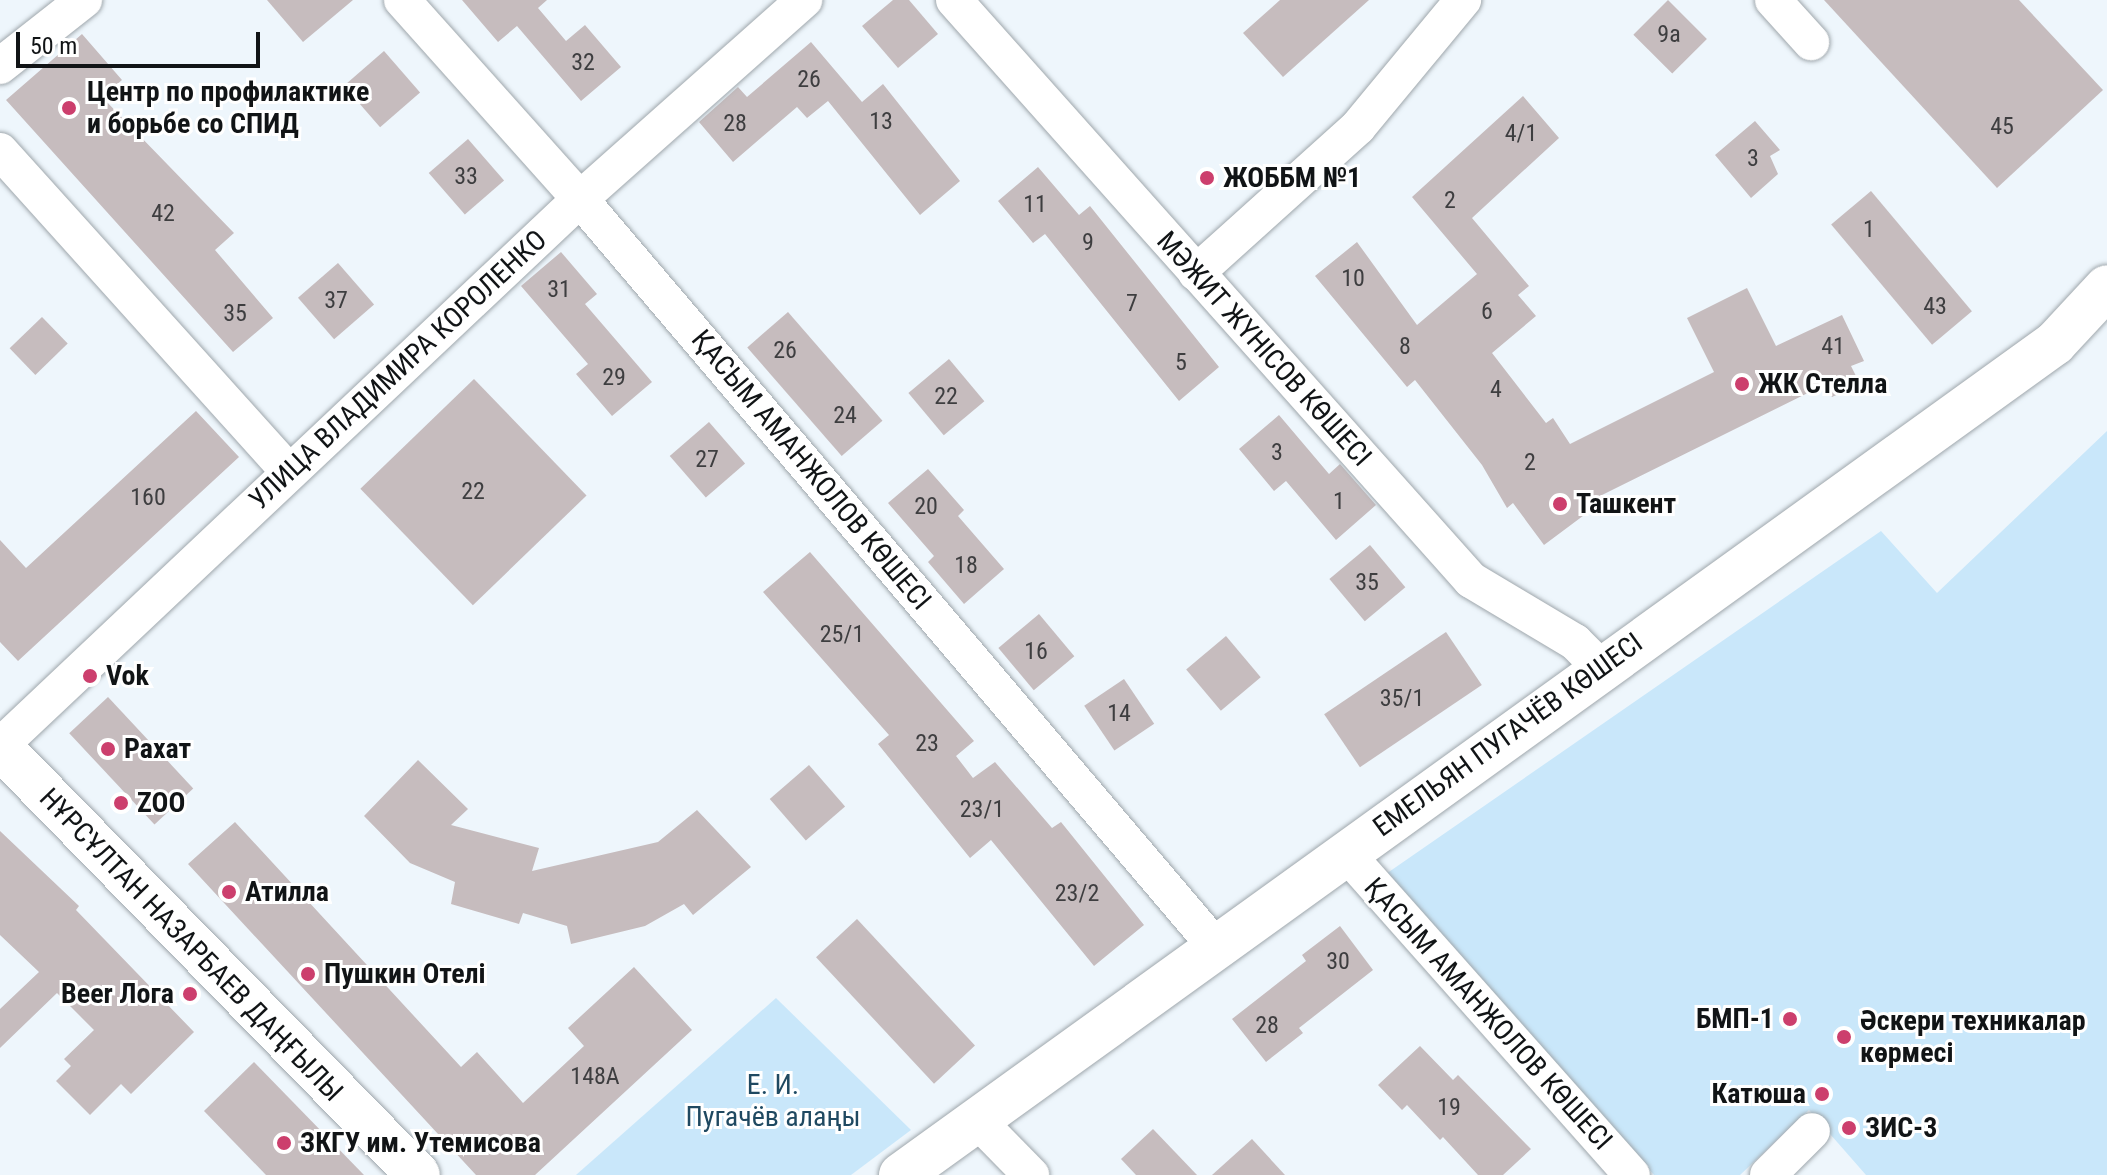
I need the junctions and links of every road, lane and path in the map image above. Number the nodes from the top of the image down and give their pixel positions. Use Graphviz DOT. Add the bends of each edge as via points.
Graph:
graph roads {
  1 [pos="84,0"];
  2 [pos="402,0"];
  3 [pos="804,0"];
  4 [pos="954,0"];
  5 [pos="1463,0"];
  6 [pos="1773,0"];
  7 [pos="1811,42"];
  8 [pos="0,66"];
  9 [pos="0,151"];
  10 [pos="580,199"];
  11 [pos="1196,273"];
  12 [pos="2107,287"];
  13 [pos="289,472"];
  14 [pos="1601,668"];
  15 [pos="0,747"];
  16 [pos="1345,852"];
  17 [pos="1215,946"];
  18 [pos="978,1121"];
  19 [pos="1812,1131"];
  20 [pos="418,1175"];
  21 [pos="901,1175"];
  22 [pos="1031,1175"];
  23 [pos="1632,1175"];
  24 [pos="1768,1175"];
  1 -- 8 [label="street"];
  2 -- 10 [label="street, ҚАСЫМ АМАНЖОЛОВ КӨШЕСІ"];
  3 -- 10 [label="street, УЛИЦА ВЛАДИМИРА КОРОЛЕНКО"];
  4 -- 11 [label="street, МӘЖИТ ЖҮНІСОВ КӨШЕСІ"];
  5 -- 11 [label="street" via="1358,127"];
  6 -- 7 [label="street"];
  9 -- 13 [label="street"];
  10 -- 13 [label="street, УЛИЦА ВЛАДИМИРА КОРОЛЕНКО"];
  10 -- 17 [label="street, ҚАСЫМ АМАНЖОЛОВ КӨШЕСІ"];
  11 -- 14 [label="street, МӘЖИТ ЖҮНІСОВ КӨШЕСІ" via="1471,580 1575,642"];
  12 -- 14 [label="street, ЕМЕЛЬЯН ПУГАЧЁВ КӨШЕСІ" via="2055,343"];
  13 -- 15 [label="street, УЛИЦА ВЛАДИМИРА КОРОЛЕНКО"];
  14 -- 16 [label="street, ЕМЕЛЬЯН ПУГАЧЁВ КӨШЕСІ"];
  15 -- 20 [label="street, НҰРСҰЛТАН НАЗАРБАЕВ ДАҢҒЫЛЫ"];
  16 -- 17 [label="street, ЕМЕЛЬЯН ПУГАЧЁВ КӨШЕСІ"];
  16 -- 23 [label="street, ҚАСЫМ АМАНЖОЛОВ КӨШЕСІ"];
  17 -- 18 [label="street, ЕМЕЛЬЯН ПУГАЧЁВ КӨШЕСІ"];
  18 -- 21 [label="street, ЕМЕЛЬЯН ПУГАЧЁВ КӨШЕСІ"];
  18 -- 22 [label="street"];
  19 -- 24 [label="street"];
}
